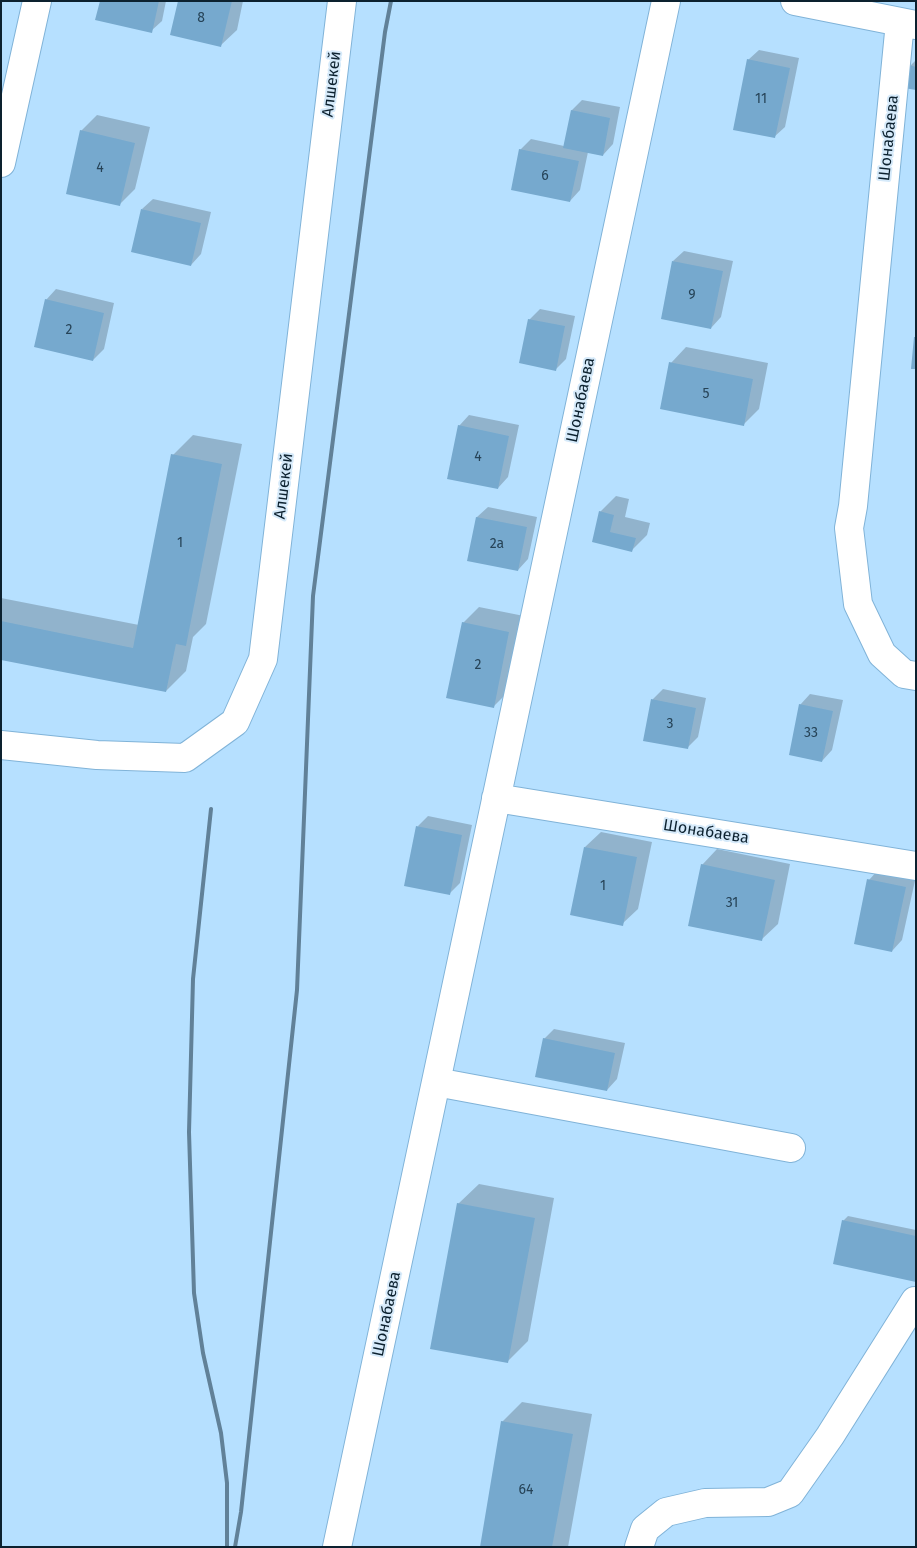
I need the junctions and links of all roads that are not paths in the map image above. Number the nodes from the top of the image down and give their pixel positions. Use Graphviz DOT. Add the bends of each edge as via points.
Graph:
graph roads {
  1 [pos="37,1"];
  2 [pos="342,1"];
  3 [pos="666,1"];
  4 [pos="795,1"];
  5 [pos="908,23"];
  6 [pos="1,163"];
  7 [pos="916,676"];
  8 [pos="1,745"];
  9 [pos="496,798"];
  10 [pos="916,866"];
  11 [pos="436,1082"];
  12 [pos="791,1148"];
  13 [pos="915,1301"];
  14 [pos="337,1547"];
  15 [pos="639,1547"];
  1 -- 6 [label="street"];
  2 -- 8 [label="street, Алшекей" via="263,659 235,722 186,758 97,755"];
  3 -- 9 [label="street, Шонабаева"];
  4 -- 5 [label="street, Шонабаева"];
  5 -- 7 [label="street, Шонабаева" via="849,528 858,604 882,654 904,674"];
  9 -- 10 [label="street, Шонабаева"];
  9 -- 11 [label="street, Шонабаева"];
  11 -- 12 [label="street"];
  11 -- 14 [label="street, Шонабаева"];
  13 -- 15 [label="street" via="790,1493 768,1502 705,1503 666,1512 646,1529"];
}
